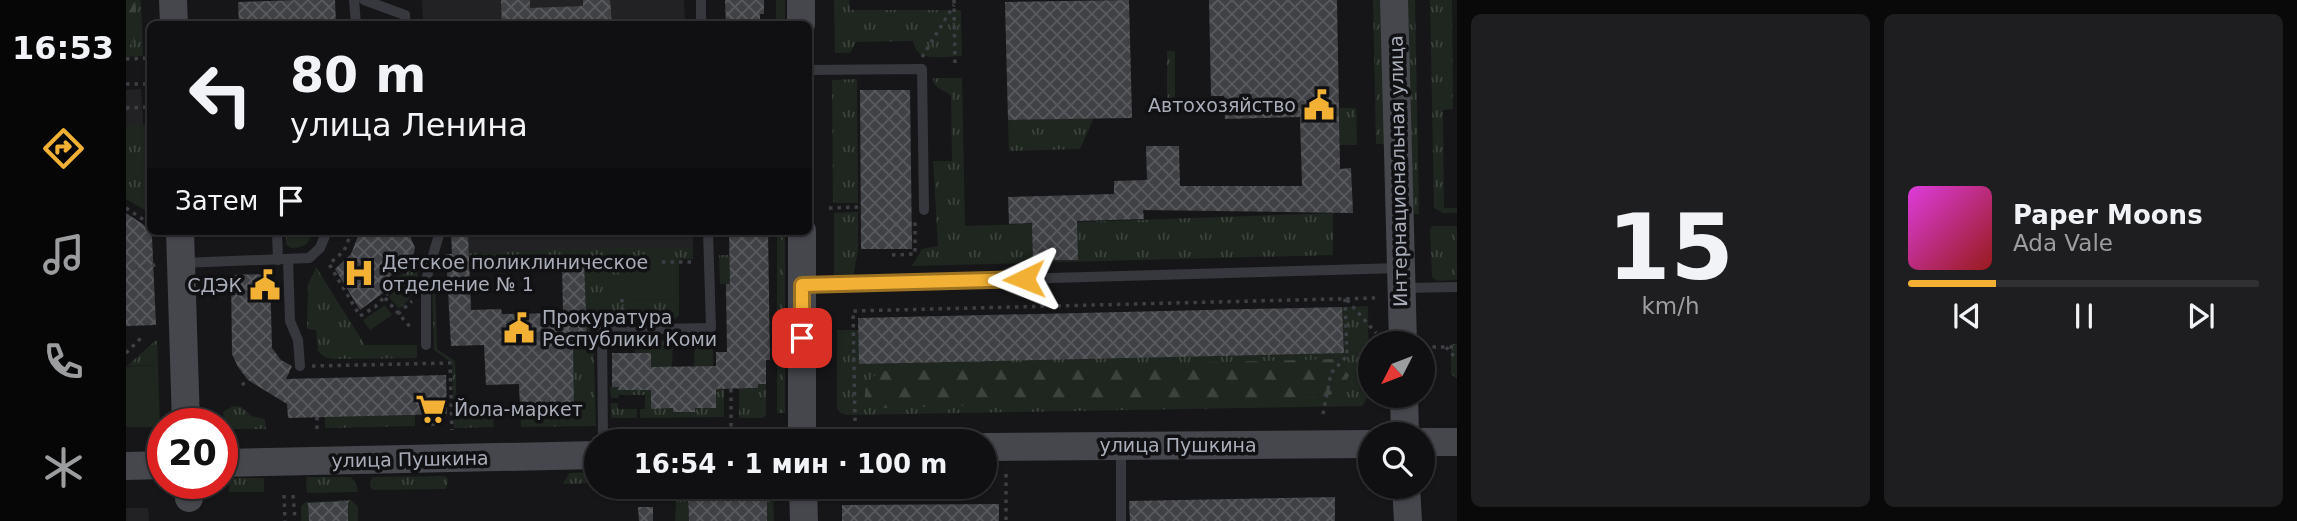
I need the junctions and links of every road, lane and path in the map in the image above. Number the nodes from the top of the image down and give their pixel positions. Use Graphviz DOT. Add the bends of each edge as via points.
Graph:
graph roads {
  1 [pos="173,0"];
  2 [pos="355,0"];
  3 [pos="364,0"];
  4 [pos="701,0"];
  5 [pos="801,0"];
  6 [pos="1394,0"];
  7 [pos="954,3"];
  8 [pos="174,21"];
  9 [pos="356,21"];
  10 [pos="405,21"];
  11 [pos="701,21"];
  12 [pos="801,21"];
  13 [pos="147,58"];
  14 [pos="126,59"];
  15 [pos="955,68"];
  16 [pos="915,69"];
  17 [pos="812,70"];
  18 [pos="126,84"];
  19 [pos="147,84"];
  20 [pos="147,107"];
  21 [pos="126,108"];
  22 [pos="126,208"];
  23 [pos="829,208"];
  24 [pos="861,208"];
  25 [pos="924,210"];
  26 [pos="147,223"];
  27 [pos="179,235"];
  28 [pos="279,235"];
  29 [pos="325,235"];
  30 [pos="350,235"];
  31 [pos="439,235"];
  32 [pos="708,235"];
  33 [pos="802,235"];
  34 [pos="915,238"];
  35 [pos="892,255"];
  36 [pos="283,260"];
  37 [pos="662,262"];
  38 [pos="708,262"];
  39 [pos="169,264"];
  40 [pos="135,268"];
  41 [pos="1401,278"];
  42 [pos="802,285"];
  43 [pos="1457,287"];
  44 [pos="385,289"];
  45 [pos="385,298"];
  46 [pos="1345,298"];
  47 [pos="1375,298"];
  48 [pos="414,299"];
  49 [pos="621,299"];
  50 [pos="398,314"];
  51 [pos="622,318"];
  52 [pos="410,327"];
  53 [pos="1374,331"];
  54 [pos="1410,331"];
  55 [pos="143,337"];
  56 [pos="426,345"];
  57 [pos="1435,346"];
  58 [pos="1446,347"];
  59 [pos="1457,347"];
  60 [pos="126,352"];
  61 [pos="1457,360"];
  62 [pos="300,366"];
  63 [pos="247,380"];
  64 [pos="242,385"];
  65 [pos="731,389"];
  66 [pos="184,408"];
  67 [pos="433,414"];
  68 [pos="1323,414"];
  69 [pos="317,417"];
  70 [pos="855,421"];
  71 [pos="731,426"];
  72 [pos="603,429"];
  73 [pos="802,429"];
  74 [pos="452,430"];
  75 [pos="433,431"];
  76 [pos="317,433"];
  77 [pos="1435,442"];
  78 [pos="1457,442"];
  79 [pos="1358,444"];
  80 [pos="1121,446"];
  81 [pos="997,447"];
  82 [pos="584,455"];
  83 [pos="238,463"];
  84 [pos="147,465"];
  85 [pos="126,466"];
  86 [pos="1006,474"];
  87 [pos="284,495"];
  88 [pos="293,495"];
  89 [pos="803,499"];
  90 [pos="1407,499"];
  91 [pos="295,519"];
  92 [pos="285,521"];
  93 [pos="804,521"];
  94 [pos="1006,521"];
  95 [pos="1121,521"];
  96 [pos="1408,521"];
  1 -- 8 [label="street"];
  2 -- 9 [label="lane"];
  3 -- 10 [label="lane" via="405,15"];
  4 -- 11 [label="lane"];
  5 -- 12 [label="street"];
  6 -- 41 [label="street, Интернациональная улица"];
  7 -- 15 [label="path"];
  7 -- 16 [label="path"];
  13 -- 14 [label="path"];
  16 -- 17 [label="lane"];
  16 -- 25 [label="lane" via="922,69"];
  18 -- 19 [label="path"];
  20 -- 21 [label="path"];
  22 -- 26 [label="path"];
  23 -- 24 [label="path"];
  27 -- 39 [label="street"];
  28 -- 36 [label="lane"];
  29 -- 36 [label="lane" via="312,256"];
  30 -- 45 [label="path" via="344,251 329,264 360,316"];
  31 -- 56 [label="lane" via="426,280"];
  32 -- 38 [label="lane"];
  33 -- 42 [label="street"];
  34 -- 35 [label="path" via="915,254"];
  36 -- 39 [label="lane"];
  36 -- 62 [label="lane"];
  37 -- 38 [label="path"];
  38 -- 72 [label="lane" via="710,328 603,330"];
  39 -- 40 [label="path"];
  39 -- 66 [label="street"];
  41 -- 42 [label="lane"];
  41 -- 43 [label="lane"];
  41 -- 54 [label="street, Интернациональная улица"];
  42 -- 73 [label="street"];
  44 -- 45 [label="path" via="389,292"];
  45 -- 50 [label="path"];
  46 -- 47 [label="path"];
  46 -- 53 [label="path"];
  46 -- 68 [label="path" via="1347,356 1331,373"];
  46 -- 70 [label="path" via="853,311"];
  48 -- 50 [label="path"];
  49 -- 51 [label="path"];
  50 -- 52 [label="path"];
  55 -- 60 [label="path"];
  57 -- 58 [label="path"];
  58 -- 59 [label="path"];
  58 -- 61 [label="path"];
  62 -- 74 [label="path" via="450,363"];
  63 -- 64 [label="path"];
  65 -- 71 [label="path"];
  67 -- 75 [label="path"];
  69 -- 76 [label="path"];
  77 -- 78 [label="street"];
  79 -- 80 [label="street, улица Пушкина"];
  80 -- 81 [label="street, улица Пушкина"];
  80 -- 95 [label="lane"];
  82 -- 83 [label="street, улица Пушкина"];
  84 -- 85 [label="street"];
  86 -- 94 [label="path"];
  87 -- 92 [label="path"];
  88 -- 91 [label="path"];
  89 -- 93 [label="street"];
  90 -- 96 [label="street"];
}
